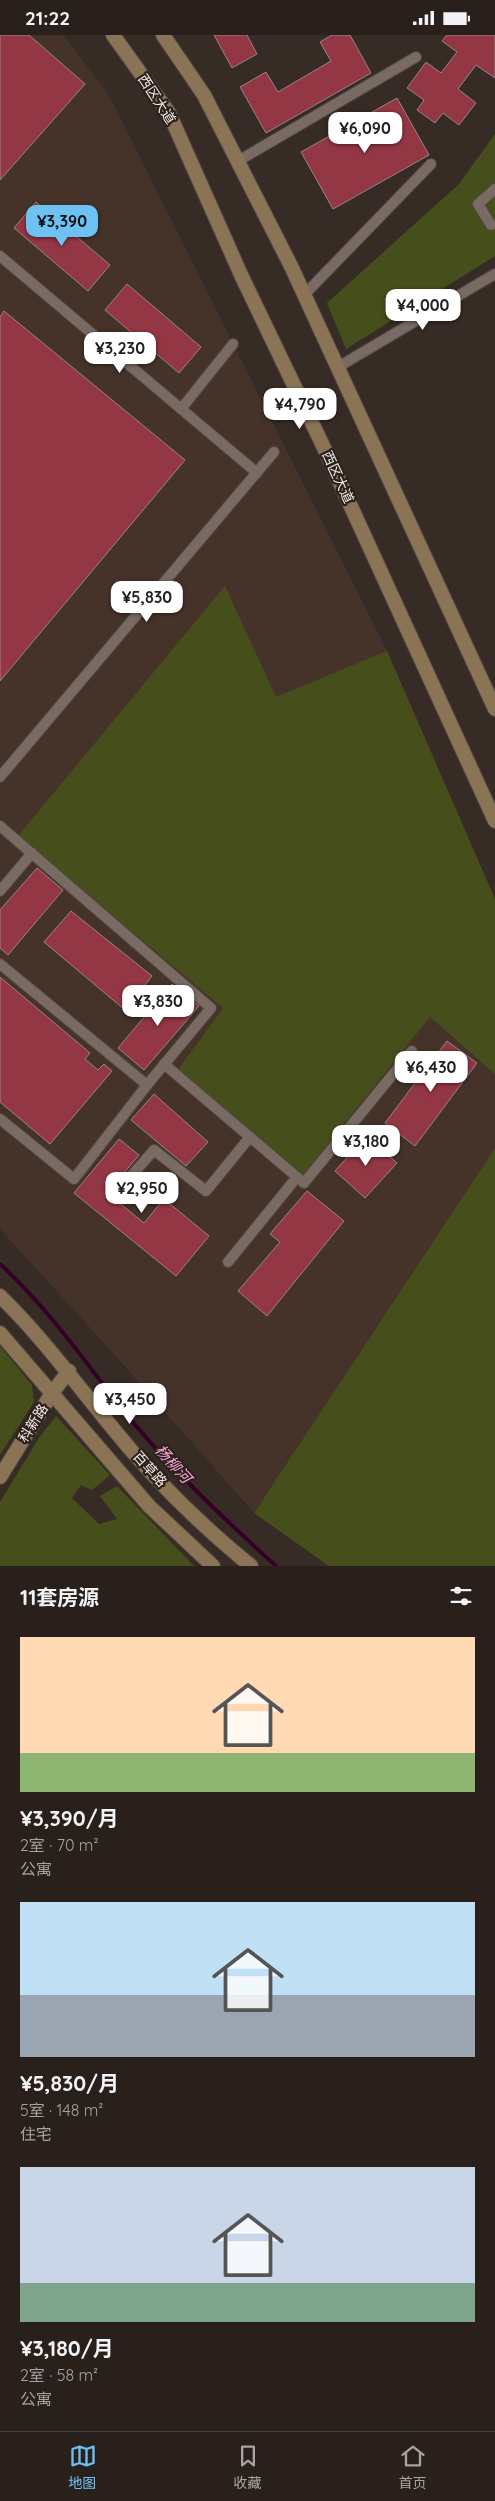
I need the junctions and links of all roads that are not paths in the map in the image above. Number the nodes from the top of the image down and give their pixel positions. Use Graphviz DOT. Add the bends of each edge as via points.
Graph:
graph roads {
  1 [pos="113,35"];
  2 [pos="162,35"];
  3 [pos="416,57"];
  4 [pos="238,161"];
  5 [pos="431,164"];
  6 [pos="495,189"];
  7 [pos="491,225"];
  8 [pos="0,256"];
  9 [pos="495,274"];
  10 [pos="305,294"];
  11 [pos="233,344"];
  12 [pos="338,367"];
  13 [pos="181,409"];
  14 [pos="274,452"];
  15 [pos="257,473"];
  16 [pos="495,709"];
  17 [pos="0,777"];
  18 [pos="495,821"];
  19 [pos="0,826"];
  20 [pos="32,853"];
  21 [pos="0,891"];
  22 [pos="0,964"];
  23 [pos="412,1051"];
  24 [pos="164,1063"];
  25 [pos="146,1085"];
  26 [pos="0,1119"];
  27 [pos="250,1137"];
  28 [pos="297,1177"];
  29 [pos="125,1183"];
  30 [pos="228,1262"];
  31 [pos="0,1296"];
  32 [pos="0,1333"];
  33 [pos="69,1371"];
  34 [pos="52,1393"];
  35 [pos="0,1477"];
  36 [pos="213,1566"];
  37 [pos="251,1566"];
  1 -- 18 [label="main road, 西区大道" via="169,113"];
  2 -- 4 [label="main road" via="204,95"];
  3 -- 4 [label="street"];
  4 -- 10 [label="main road"];
  5 -- 10 [label="street"];
  6 -- 7 [label="street" via="478,205"];
  8 -- 13 [label="street"];
  9 -- 12 [label="street"];
  10 -- 12 [label="main road"];
  11 -- 13 [label="street"];
  12 -- 16 [label="main road"];
  13 -- 15 [label="street"];
  14 -- 15 [label="street"];
  15 -- 17 [label="street"];
  19 -- 20 [label="street"];
  20 -- 21 [label="street"];
  20 -- 24 [label="street" via="211,1007"];
  22 -- 25 [label="street"];
  23 -- 28 [label="street" via="304,1183"];
  24 -- 25 [label="street"];
  24 -- 27 [label="street"];
  25 -- 26 [label="street" via="74,1179"];
  27 -- 28 [label="street"];
  27 -- 29 [label="street" via="206,1191 154,1150"];
  28 -- 30 [label="street"];
  31 -- 33 [label="main road, 百草路"];
  32 -- 34 [label="main road, 百草路"];
  33 -- 34 [label="main road, 科新路"];
  33 -- 37 [label="main road, 百草路" via="107,1421 182,1505"];
  34 -- 35 [label="main road, 科新路"];
  34 -- 36 [label="main road, 百草路" via="149,1506"];
}
